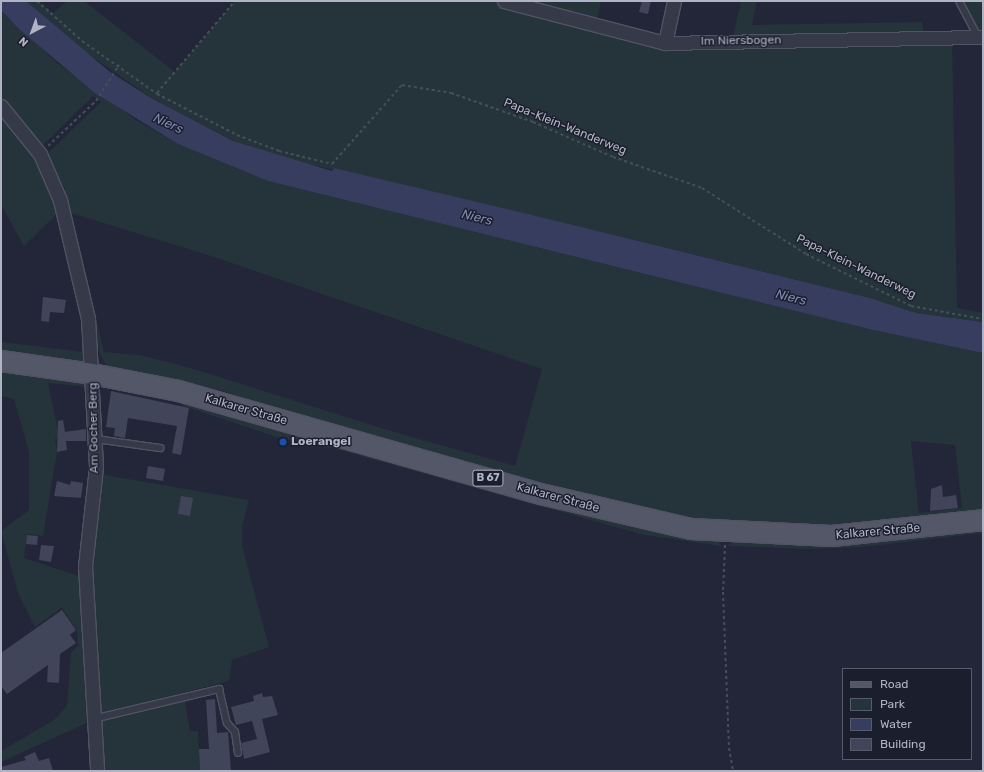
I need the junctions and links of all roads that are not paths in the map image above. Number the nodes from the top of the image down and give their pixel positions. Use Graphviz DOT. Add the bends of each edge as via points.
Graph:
graph roads {
  1 [pos="504,1"];
  2 [pos="674,1"];
  3 [pos="959,1"];
  4 [pos="980,37"];
  5 [pos="665,43"];
  6 [pos="1,106"];
  7 [pos="2,358"];
  8 [pos="92,374"];
  9 [pos="95,439"];
  10 [pos="160,448"];
  11 [pos="983,520"];
  12 [pos="93,719"];
  13 [pos="238,753"];
  14 [pos="97,771"];
  1 -- 5 [label="street, Im Niersbogen"];
  2 -- 5 [label="street"];
  3 -- 4 [label="lane"];
  4 -- 5 [label="street, Im Niersbogen"];
  6 -- 8 [label="street, Am Gocher Berg" via="40,154 60,200 88,318"];
  7 -- 8 [label="main road, Kalkarer Straße / B 67"];
  8 -- 9 [label="street, Am Gocher Berg"];
  8 -- 11 [label="main road, Kalkarer Straße / B 67" via="179,391 622,515 726,532 832,536"];
  9 -- 10 [label="lane"];
  9 -- 12 [label="street, Am Gocher Berg" via="96,467 85,566"];
  12 -- 13 [label="lane" via="219,689 227,723 235,732"];
  12 -- 14 [label="street, Am Gocher Berg"];
}
